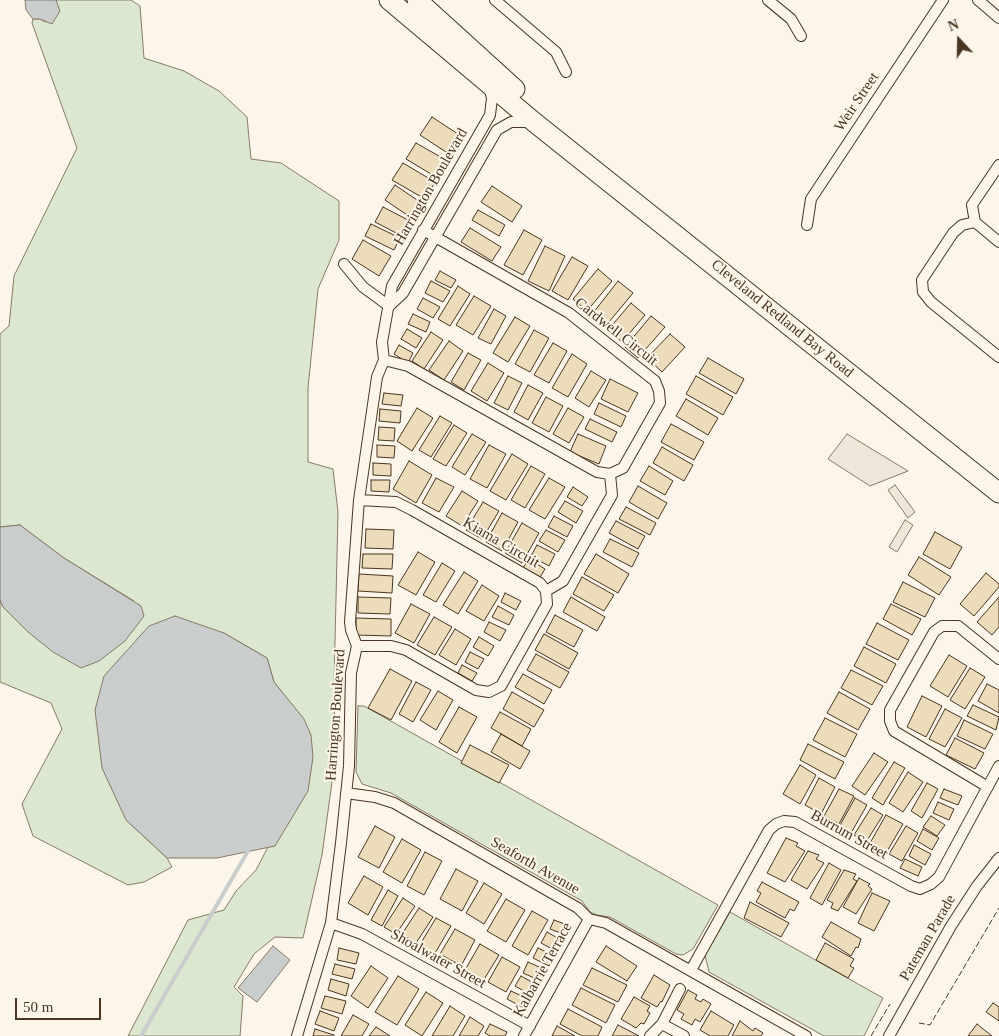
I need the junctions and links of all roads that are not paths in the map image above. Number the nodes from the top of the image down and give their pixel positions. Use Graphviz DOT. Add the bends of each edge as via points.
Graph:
graph roads {
  1 [pos="389,0"];
  2 [pos="417,0"];
  3 [pos="495,0"];
  4 [pos="768,0"];
  5 [pos="943,0"];
  6 [pos="978,0"];
  7 [pos="999,18"];
  8 [pos="801,36"];
  9 [pos="566,72"];
  10 [pos="488,83"];
  11 [pos="534,122"];
  12 [pos="999,165"];
  13 [pos="591,166"];
  14 [pos="975,222"];
  15 [pos="807,225"];
  16 [pos="423,230"];
  17 [pos="436,236"];
  18 [pos="999,242"];
  19 [pos="344,264"];
  20 [pos="389,306"];
  21 [pos="999,357"];
  22 [pos="384,360"];
  23 [pos="972,473"];
  24 [pos="610,474"];
  25 [pos="999,493"];
  26 [pos="359,500"];
  27 [pos="999,501"];
  28 [pos="546,591"];
  29 [pos="357,646"];
  30 [pos="999,659"];
  31 [pos="999,766"];
  32 [pos="988,787"];
  33 [pos="346,793"];
  34 [pos="999,858"];
  35 [pos="589,919"];
  36 [pos="330,923"];
  37 [pos="690,970"];
  38 [pos="680,989"];
  39 [pos="662,1024"];
  40 [pos="530,1026"];
  41 [pos="297,1036"];
  42 [pos="524,1036"];
  43 [pos="650,1036"];
  44 [pos="684,1036"];
  45 [pos="806,1036"];
  46 [pos="889,1036"];
  1 -- 10 [label="highway, Cleveland Redland Bay Road"];
  2 -- 13 [label="highway, Cleveland Redland Bay Road" via="544,116"];
  3 -- 9 [label="street" via="556,52"];
  4 -- 8 [label="street" via="791,19"];
  5 -- 15 [label="street, Weir Street" via="811,198"];
  6 -- 7 [label="street"];
  10 -- 11 [label="highway, Cleveland Redland Bay Road"];
  10 -- 16 [label="street, Harrington Boulevard" via="492,98 490,115"];
  11 -- 13 [label="highway, Cleveland Redland Bay Road"];
  11 -- 17 [label="street, Harrington Boulevard" via="511,122 497,130"];
  12 -- 14 [label="street" via="972,205"];
  13 -- 23 [label="highway, Cleveland Redland Bay Road"];
  14 -- 18 [label="street"];
  14 -- 21 [label="street" via="962,225 953,233 922,280 923,292"];
  16 -- 17 [label="street, Cardwell Circuit"];
  16 -- 20 [label="street, Harrington Boulevard" via="392,286"];
  17 -- 20 [label="street, Harrington Boulevard" via="403,293"];
  17 -- 24 [label="street, Cardwell Circuit" via="569,313 655,382 660,403 623,468"];
  19 -- 20 [label="street" via="363,287"];
  20 -- 22 [label="street, Harrington Boulevard" via="382,342"];
  22 -- 24 [label="street" via="408,366 597,472"];
  22 -- 26 [label="street, Harrington Boulevard" via="377,377"];
  23 -- 25 [label="highway, Cleveland Redland Bay Road"];
  23 -- 27 [label="highway, Cleveland Redland Bay Road"];
  24 -- 28 [label="street" via="612,495 563,581"];
  26 -- 28 [label="street, Kiama Circuit" via="396,502 540,583"];
  26 -- 29 [label="street, Harrington Boulevard" via="350,622"];
  28 -- 29 [label="street" via="547,604 501,686 489,692 476,690 406,650 391,646"];
  29 -- 33 [label="street, Harrington Boulevard" via="351,673"];
  30 -- 32 [label="street" via="958,626 942,626 934,632 890,710 894,731"];
  31 -- 32 [label="street, Burrum Street"];
  32 -- 37 [label="street, Burrum Street" via="939,877 920,888 795,822 776,824 769,830"];
  33 -- 35 [label="street, Seaforth Avenue" via="394,803 578,908"];
  33 -- 36 [label="street, Harrington Boulevard"];
  34 -- 46 [label="street, Pateman Parade" via="951,926"];
  35 -- 37 [label="street, Seaforth Avenue" via="606,923"];
  35 -- 40 [label="street, Kalbarrie Terrace"];
  36 -- 40 [label="street, Shoalwater Street" via="362,934"];
  36 -- 41 [label="street, Harrington Boulevard"];
  37 -- 45 [label="street, Seaforth Avenue"];
  38 -- 39 [label="street"];
  39 -- 43 [label="street"];
  39 -- 44 [label="street"];
  40 -- 42 [label="street, Kalbarrie Terrace"];
}
